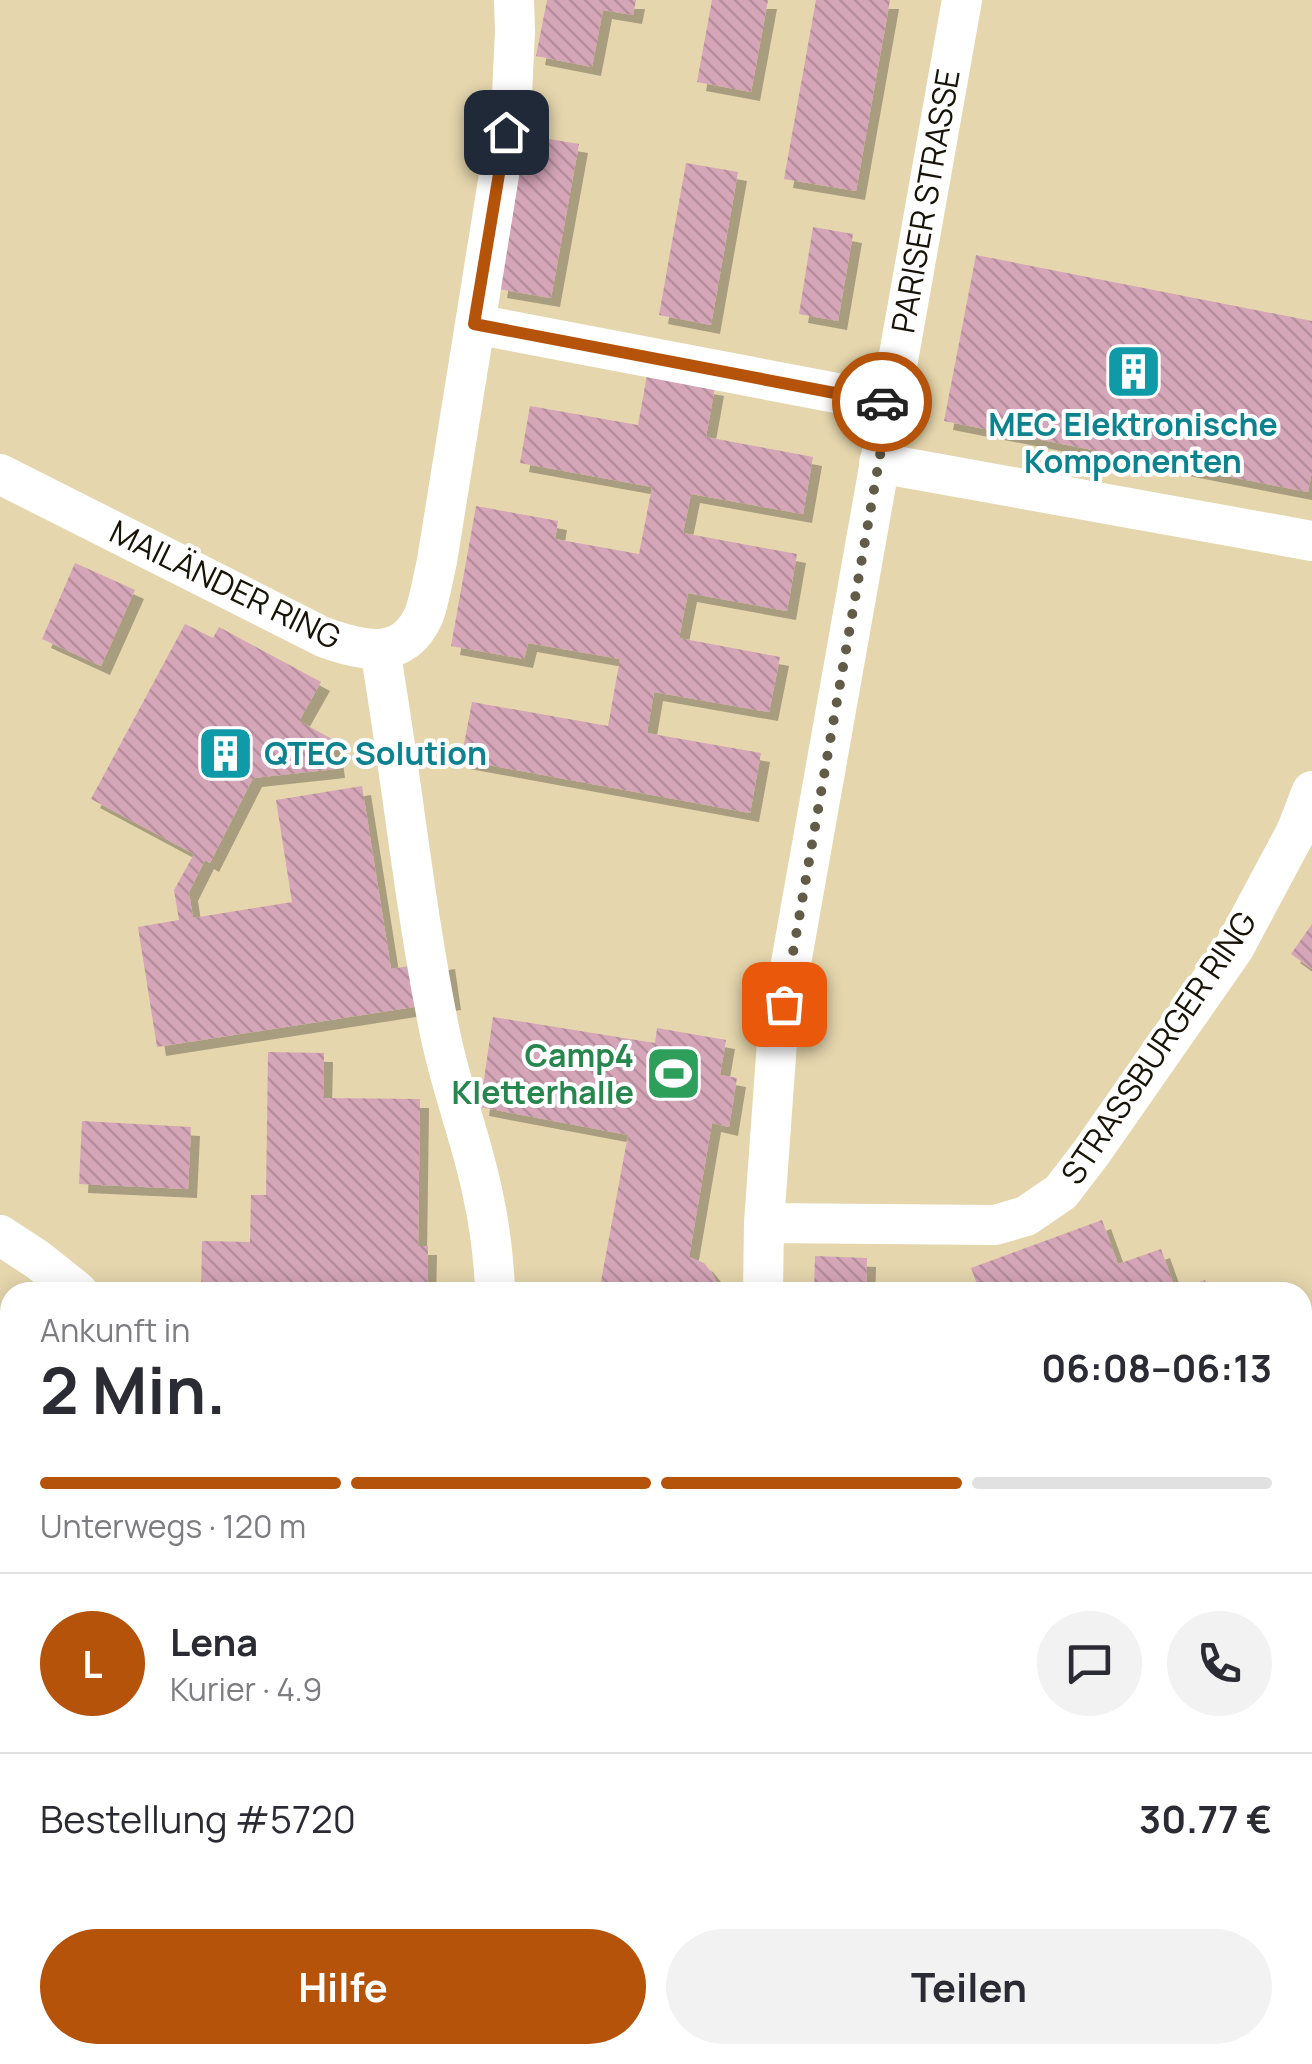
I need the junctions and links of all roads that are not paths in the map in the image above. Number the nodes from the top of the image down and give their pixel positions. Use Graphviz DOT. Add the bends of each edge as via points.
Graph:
graph roads {
  1 [pos="514,0"];
  2 [pos="962,0"];
  3 [pos="474,324"];
  4 [pos="889,404"];
  5 [pos="878,463"];
  6 [pos="0,474"];
  7 [pos="1312,540"];
  8 [pos="380,650"];
  9 [pos="1312,791"];
  10 [pos="764,1223"];
  11 [pos="0,1234"];
  12 [pos="66,1282"];
  13 [pos="495,1282"];
  14 [pos="763,1282"];
  1 -- 3 [label="street, MAILÄNDER RING" via="512,94"];
  2 -- 4 [label="street, PARISER STRASSE"];
  3 -- 4 [label="street"];
  3 -- 8 [label="street, MAILÄNDER RING" via="423,616 404,643"];
  4 -- 5 [label="street, PARISER STRASSE"];
  5 -- 7 [label="street"];
  5 -- 10 [label="street, PARISER STRASSE" via="777,1042"];
  6 -- 8 [label="street, MAILÄNDER RING" via="323,637"];
  8 -- 13 [label="street" via="440,1037 483,1192"];
  9 -- 10 [label="street, STRASSBURGER RING" via="1234,948 1061,1192 1026,1216 995,1225"];
  10 -- 14 [label="street, PARISER STRASSE"];
  11 -- 12 [label="street"];
}
